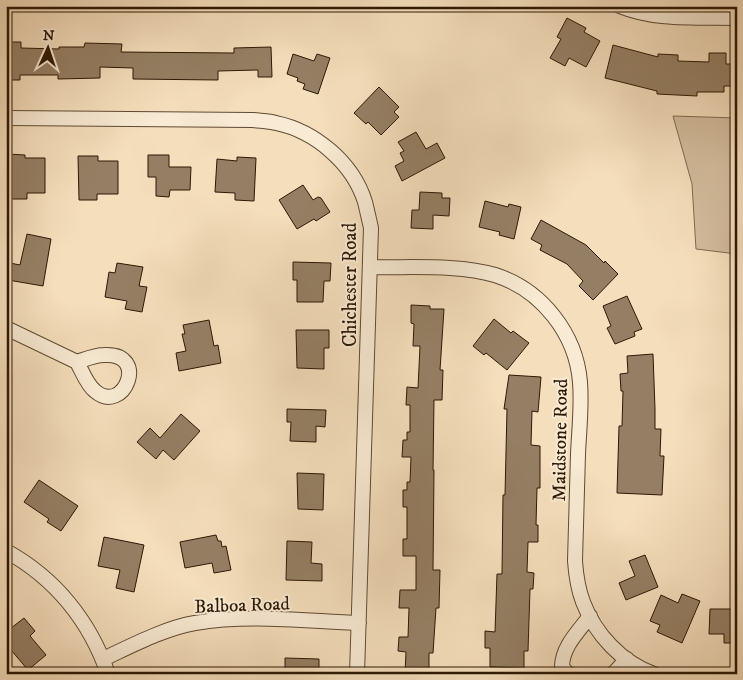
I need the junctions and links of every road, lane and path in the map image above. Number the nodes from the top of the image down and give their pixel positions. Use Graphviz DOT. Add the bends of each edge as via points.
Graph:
graph roads {
  1 [pos="620,6"];
  2 [pos="737,18"];
  3 [pos="6,118"];
  4 [pos="370,267"];
  5 [pos="6,328"];
  6 [pos="78,362"];
  7 [pos="6,551"];
  8 [pos="590,616"];
  9 [pos="358,623"];
  10 [pos="103,659"];
  11 [pos="627,659"];
  12 [pos="108,674"];
  13 [pos="357,674"];
  14 [pos="568,674"];
  15 [pos="614,674"];
  16 [pos="654,674"];
  1 -- 2 [label="street" via="657,16"];
  3 -- 4 [label="street, Chichester Road" via="253,120 294,128 330,150 357,183 371,228"];
  4 -- 8 [label="street, Maidstone Road" via="463,269 496,276 535,297 562,327 575,353 581,384 575,561 577,581"];
  4 -- 9 [label="street, Chichester Road"];
  5 -- 6 [label="street"];
  7 -- 10 [label="street" via="52,583 73,606"];
  8 -- 11 [label="street, Maidstone Road" via="608,643"];
  8 -- 14 [label="street" via="562,656 562,667"];
  9 -- 10 [label="street, Balboa Road" via="248,619 194,623"];
  9 -- 13 [label="street, Chichester Road"];
  10 -- 12 [label="street"];
  11 -- 15 [label="street"];
  11 -- 16 [label="street, Maidstone Road"];
}
